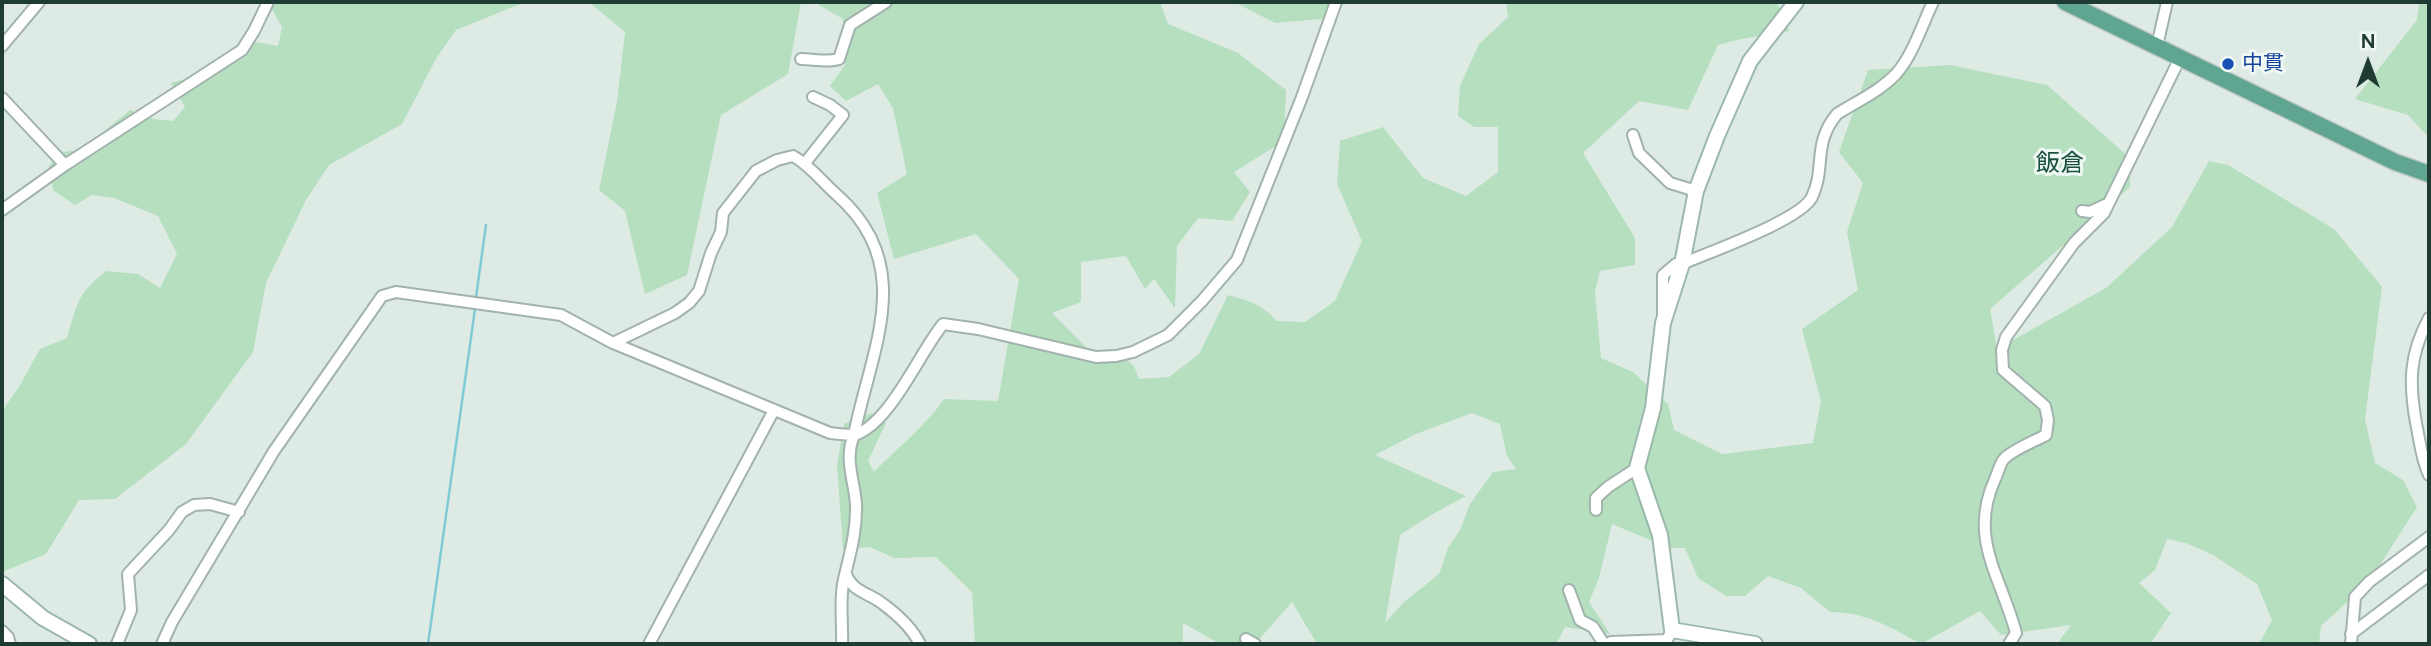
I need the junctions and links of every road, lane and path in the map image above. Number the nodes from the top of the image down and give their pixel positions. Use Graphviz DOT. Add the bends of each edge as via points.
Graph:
graph roads {
  1 [pos="39,2"];
  2 [pos="268,2"];
  3 [pos="886,2"];
  4 [pos="1336,2"];
  5 [pos="1796,2"];
  6 [pos="1933,2"];
  7 [pos="2167,2"];
  8 [pos="2069,3"];
  9 [pos="2,46"];
  10 [pos="2157,46"];
  11 [pos="2180,58"];
  12 [pos="801,59"];
  13 [pos="813,97"];
  14 [pos="2,98"];
  15 [pos="1633,135"];
  16 [pos="805,163"];
  17 [pos="65,165"];
  18 [pos="2429,174"];
  19 [pos="1696,191"];
  20 [pos="2109,203"];
  21 [pos="2,211"];
  22 [pos="2082,211"];
  23 [pos="1682,264"];
  24 [pos="2429,318"];
  25 [pos="612,343"];
  26 [pos="774,410"];
  27 [pos="854,435"];
  28 [pos="1637,468"];
  29 [pos="2429,475"];
  30 [pos="1596,510"];
  31 [pos="239,512"];
  32 [pos="2429,537"];
  33 [pos="846,574"];
  34 [pos="2429,575"];
  35 [pos="2,584"];
  36 [pos="1569,590"];
  37 [pos="2,631"];
  38 [pos="1670,638"];
  39 [pos="2351,639"];
  40 [pos="10,644"];
  41 [pos="89,644"];
  42 [pos="117,644"];
  43 [pos="162,644"];
  44 [pos="649,644"];
  45 [pos="842,644"];
  46 [pos="920,644"];
  47 [pos="1606,644"];
  48 [pos="1755,644"];
  49 [pos="2009,644"];
  1 -- 9 [label="street"];
  2 -- 17 [label="street" via="242,50"];
  3 -- 12 [label="street" via="850,24 839,59"];
  4 -- 27 [label="street" via="1237,260 1168,335 1133,352 1096,357 943,324 897,396 868,428"];
  5 -- 19 [label="street" via="1750,61"];
  6 -- 23 [label="street" via="1898,72 1838,114 1823,135 1812,199 1773,225"];
  7 -- 10 [label="street"];
  8 -- 10 [label="main road"];
  10 -- 11 [label="main road"];
  11 -- 18 [label="main road"];
  11 -- 20 [label="street"];
  13 -- 16 [label="street" via="843,115"];
  14 -- 17 [label="street"];
  15 -- 19 [label="street" via="1639,153 1670,183"];
  16 -- 25 [label="street" via="793,156 756,171 723,213 721,232 699,291 689,303"];
  16 -- 27 [label="street" via="859,215 883,270 877,347"];
  17 -- 21 [label="street"];
  19 -- 23 [label="street"];
  20 -- 22 [label="street"];
  20 -- 49 [label="street" via="2074,243 2006,337 2002,350 2003,370 2045,406 2048,419 2046,435 2004,459 1984,516 1984,540 2016,633"];
  23 -- 28 [label="street" via="1663,323 1653,408"];
  24 -- 29 [label="street" via="2413,360 2411,394"];
  25 -- 26 [label="street"];
  25 -- 31 [label="street" via="561,315 396,292 382,296 274,451"];
  26 -- 27 [label="street" via="830,433"];
  26 -- 44 [label="street"];
  27 -- 33 [label="street" via="849,448 856,531"];
  28 -- 30 [label="street" via="1596,498"];
  28 -- 38 [label="street" via="1660,535"];
  31 -- 42 [label="street" via="211,504 181,512 128,574 131,610"];
  31 -- 43 [label="street"];
  32 -- 39 [label="street" via="2356,597"];
  33 -- 45 [label="street"];
  33 -- 46 [label="street" via="860,592 881,602 913,630"];
  34 -- 39 [label="street"];
  35 -- 41 [label="street" via="43,618"];
  36 -- 47 [label="street" via="1580,620 1593,627"];
  37 -- 40 [label="street"];
  38 -- 47 [label="street"];
  38 -- 48 [label="street"];
}
